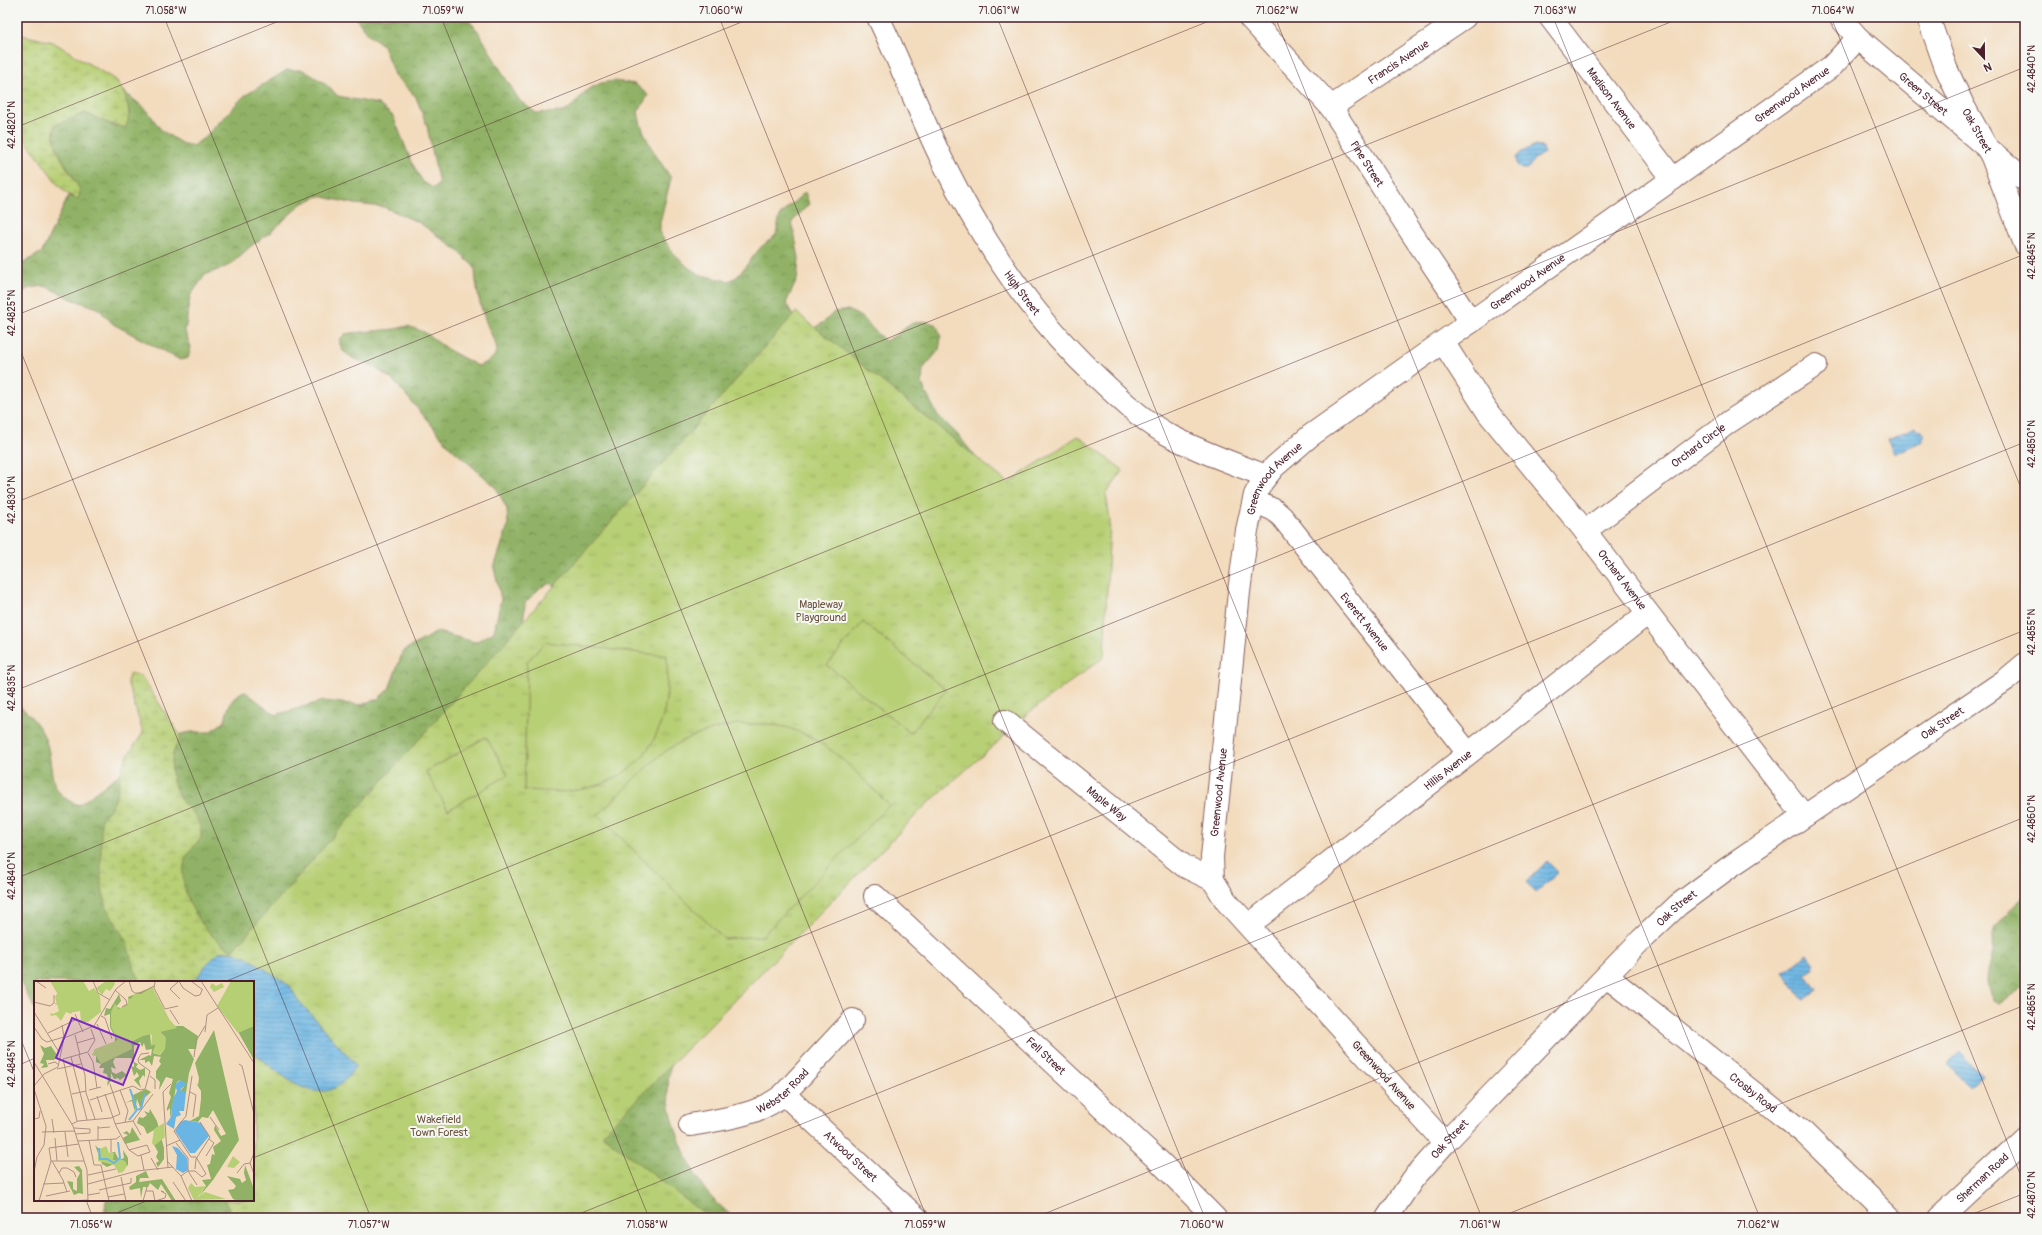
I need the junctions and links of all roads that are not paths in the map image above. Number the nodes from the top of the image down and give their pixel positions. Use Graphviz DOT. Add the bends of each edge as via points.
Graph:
graph roads {
  1 [pos="878,17"];
  2 [pos="1249,17"];
  3 [pos="1465,17"];
  4 [pos="1550,17"];
  5 [pos="1840,17"];
  6 [pos="1928,17"];
  7 [pos="1858,38"];
  8 [pos="1331,106"];
  9 [pos="1986,147"];
  10 [pos="1673,179"];
  11 [pos="2025,180"];
  12 [pos="2025,244"];
  13 [pos="1471,322"];
  14 [pos="1443,342"];
  15 [pos="1816,365"];
  16 [pos="1266,476"];
  17 [pos="1254,501"];
  18 [pos="1585,531"];
  19 [pos="1647,614"];
  20 [pos="2025,664"];
  21 [pos="1005,721"];
  22 [pos="1468,753"];
  23 [pos="1804,816"];
  24 [pos="1213,880"];
  25 [pos="875,896"];
  26 [pos="1249,925"];
  27 [pos="1607,976"];
  28 [pos="853,1020"];
  29 [pos="784,1094"];
  30 [pos="690,1125"];
  31 [pos="2025,1138"];
  32 [pos="1445,1143"];
  33 [pos="917,1218"];
  34 [pos="1215,1218"];
  35 [pos="1387,1218"];
  36 [pos="1890,1218"];
  37 [pos="1939,1218"];
  1 -- 16 [label="street, High Street" via="953,181 998,259 1045,324 1072,354 1140,416 1194,448"];
  2 -- 8 [label="street, Pine Street"];
  3 -- 8 [label="street, Francis Avenue"];
  4 -- 10 [label="street, Madison Avenue"];
  5 -- 7 [label="street"];
  6 -- 9 [label="street, Oak Street" via="1946,68"];
  7 -- 9 [label="street, Green Street"];
  7 -- 10 [label="street, Greenwood Avenue" via="1839,60 1824,72"];
  8 -- 13 [label="street, Pine Street"];
  9 -- 11 [label="street, Green Street"];
  9 -- 12 [label="street, Oak Street" via="2000,176"];
  10 -- 13 [label="street, Greenwood Avenue"];
  13 -- 14 [label="street, Greenwood Avenue"];
  14 -- 16 [label="street, Greenwood Avenue" via="1310,436"];
  14 -- 18 [label="street, Orchard Avenue" via="1489,414"];
  15 -- 18 [label="street, Orchard Circle" via="1729,422"];
  16 -- 17 [label="street, Greenwood Avenue" via="1258,488"];
  17 -- 22 [label="street, Everett Avenue" via="1274,510 1282,517"];
  17 -- 24 [label="street, Greenwood Avenue" via="1247,530 1239,592 1212,862"];
  18 -- 19 [label="street, Orchard Avenue"];
  19 -- 22 [label="street, Hillis Avenue"];
  19 -- 23 [label="street, Orchard Avenue"];
  20 -- 23 [label="street, Oak Street" via="2000,684"];
  21 -- 24 [label="street, Maple Way" via="1184,866"];
  22 -- 26 [label="street, Hillis Avenue"];
  23 -- 27 [label="street, Oak Street" via="1692,894"];
  24 -- 26 [label="street, Greenwood Avenue" via="1222,897"];
  25 -- 34 [label="street, Fell Street" via="1154,1157"];
  26 -- 32 [label="street, Greenwood Avenue"];
  27 -- 32 [label="street, Oak Street"];
  27 -- 36 [label="street, Crosby Road" via="1804,1133"];
  28 -- 29 [label="street, Webster Road"];
  29 -- 30 [label="street, Webster Road" via="772,1104 752,1112"];
  29 -- 33 [label="street, Atwood Street"];
  31 -- 37 [label="street, Sherman Road"];
  32 -- 35 [label="street, Oak Street" via="1413,1179"];
}
